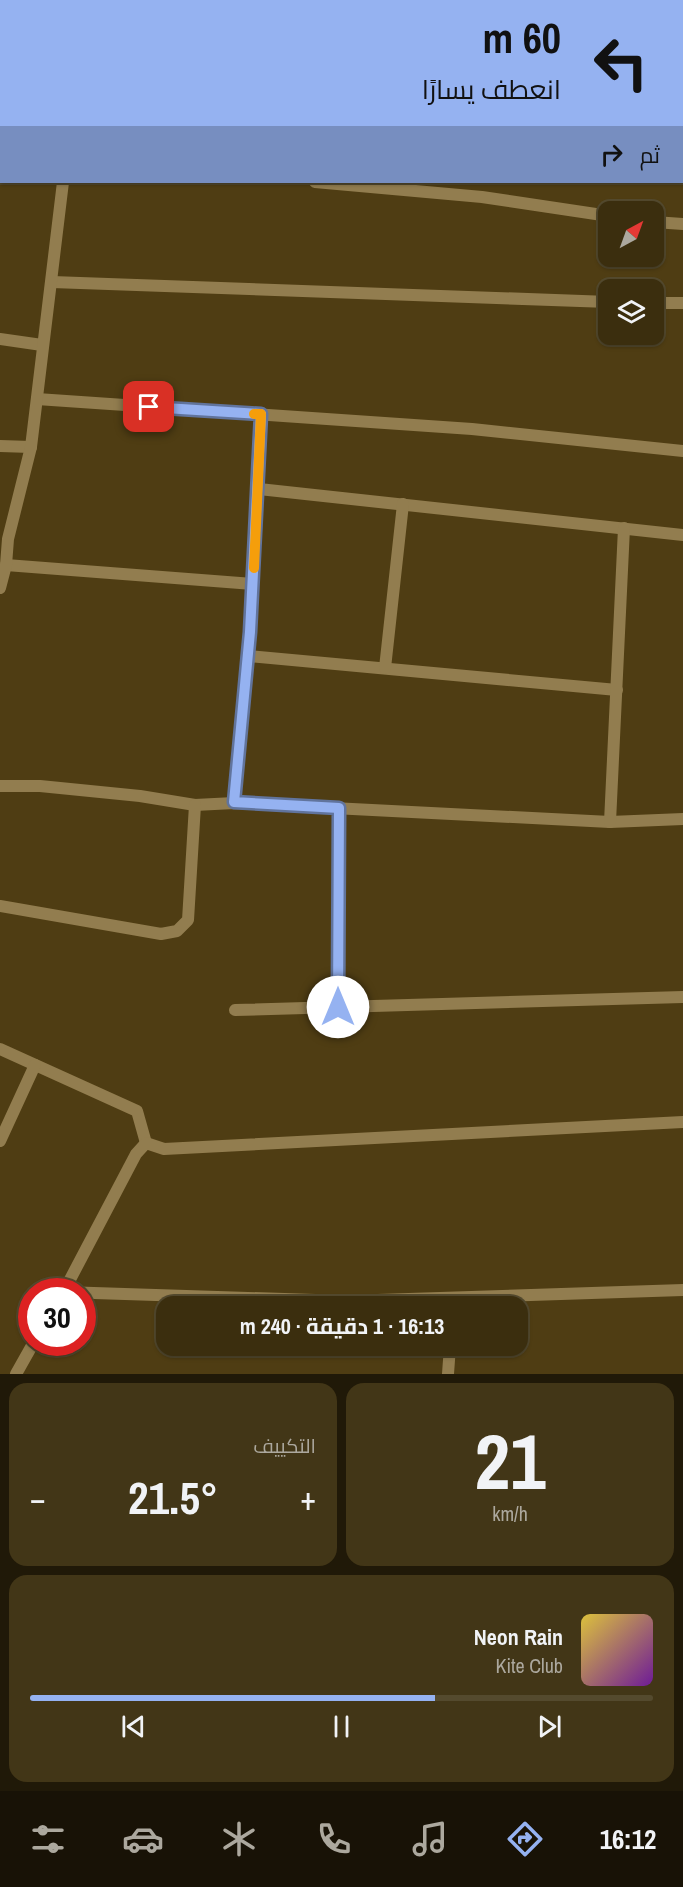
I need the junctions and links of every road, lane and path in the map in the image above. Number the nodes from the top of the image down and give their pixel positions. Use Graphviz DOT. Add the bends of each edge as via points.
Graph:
graph roads {
  1 [pos="63,183"];
  2 [pos="341,183"];
  3 [pos="443,187"];
  4 [pos="598,214"];
  5 [pos="664,223"];
  6 [pos="683,224"];
  7 [pos="52,282"];
  8 [pos="598,302"];
  9 [pos="664,303"];
  10 [pos="683,303"];
  11 [pos="0,339"];
  12 [pos="42,345"];
  13 [pos="37,399"];
  14 [pos="261,414"];
  15 [pos="0,446"];
  16 [pos="31,447"];
  17 [pos="683,451"];
  18 [pos="259,489"];
  19 [pos="403,504"];
  20 [pos="624,528"];
  21 [pos="683,535"];
  22 [pos="4,539"];
  23 [pos="6,566"];
  24 [pos="253,584"];
  25 [pos="0,588"];
  26 [pos="248,656"];
  27 [pos="385,668"];
  28 [pos="617,690"];
  29 [pos="0,786"];
  30 [pos="234,802"];
  31 [pos="195,805"];
  32 [pos="339,808"];
  33 [pos="683,819"];
  34 [pos="610,822"];
  35 [pos="0,906"];
  36 [pos="683,996"];
  37 [pos="338,1007"];
  38 [pos="235,1010"];
  39 [pos="0,1049"];
  40 [pos="35,1065"];
  41 [pos="683,1122"];
  42 [pos="0,1140"];
  43 [pos="146,1143"];
  44 [pos="71,1278"];
  45 [pos="683,1290"];
  46 [pos="96,1292"];
  47 [pos="205,1296"];
  48 [pos="528,1298"];
  49 [pos="26,1356"];
  50 [pos="449,1356"];
  51 [pos="16,1374"];
  52 [pos="448,1374"];
  1 -- 7 [label="street"];
  2 -- 3 [label="street"];
  3 -- 4 [label="street"];
  5 -- 6 [label="street"];
  7 -- 8 [label="street"];
  7 -- 12 [label="street"];
  9 -- 10 [label="street"];
  11 -- 12 [label="street"];
  12 -- 13 [label="street"];
  13 -- 14 [label="street"];
  13 -- 16 [label="street"];
  14 -- 17 [label="street" via="472,429"];
  14 -- 18 [label="street"];
  15 -- 16 [label="street"];
  16 -- 22 [label="street"];
  18 -- 19 [label="street"];
  18 -- 24 [label="street"];
  19 -- 20 [label="street"];
  19 -- 27 [label="street"];
  20 -- 21 [label="street"];
  20 -- 28 [label="street"];
  22 -- 23 [label="street"];
  23 -- 24 [label="street"];
  23 -- 25 [label="street"];
  24 -- 26 [label="street"];
  26 -- 27 [label="street"];
  26 -- 30 [label="street"];
  27 -- 28 [label="street"];
  28 -- 34 [label="street"];
  29 -- 31 [label="street" via="40,786"];
  30 -- 31 [label="street"];
  30 -- 32 [label="street"];
  31 -- 35 [label="street" via="188,920 177,931 161,934"];
  32 -- 34 [label="street"];
  32 -- 37 [label="street"];
  33 -- 34 [label="street"];
  36 -- 37 [label="street"];
  37 -- 38 [label="street"];
  39 -- 40 [label="street"];
  40 -- 42 [label="street"];
  40 -- 43 [label="street" via="137,1111"];
  41 -- 43 [label="street" via="164,1149"];
  43 -- 44 [label="street" via="136,1154"];
  45 -- 48 [label="street"];
  46 -- 47 [label="street"];
  49 -- 51 [label="street"];
  50 -- 52 [label="street"];
}
